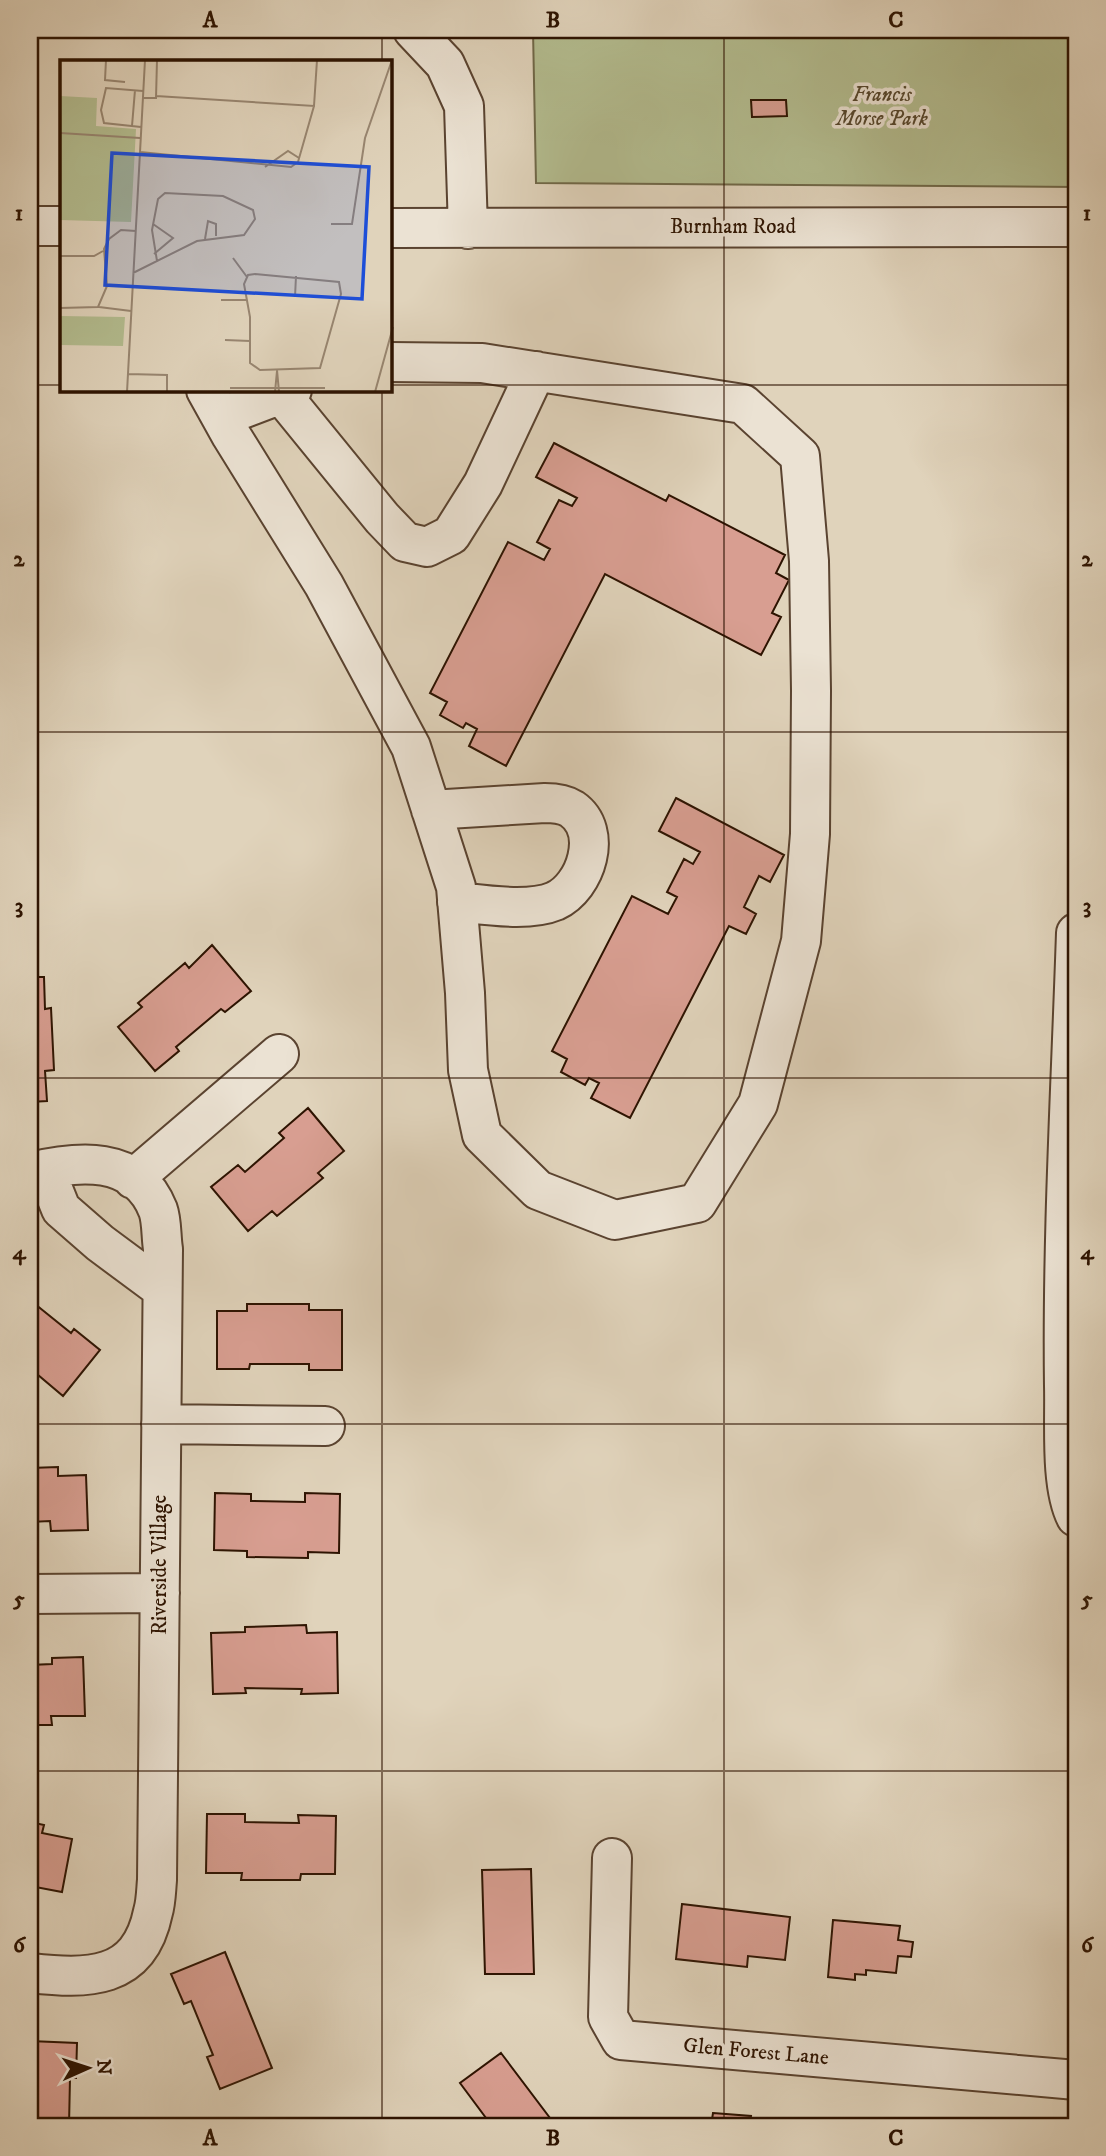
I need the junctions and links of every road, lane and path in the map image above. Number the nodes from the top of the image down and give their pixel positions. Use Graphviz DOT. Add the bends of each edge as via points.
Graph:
graph roads {
  1 [pos="413,30"];
  2 [pos="30,226"];
  3 [pos="60,226"];
  4 [pos="1076,227"];
  5 [pos="392,228"];
  6 [pos="468,229"];
  7 [pos="392,362"];
  8 [pos="536,371"];
  9 [pos="286,392"];
  10 [pos="213,404"];
  11 [pos="431,810"];
  12 [pos="457,902"];
  13 [pos="1076,933"];
  14 [pos="279,1054"];
  15 [pos="37,1170"];
  16 [pos="134,1179"];
  17 [pos="162,1289"];
  18 [pos="1070,1289"];
  19 [pos="161,1424"];
  20 [pos="325,1426"];
  21 [pos="1076,1517"];
  22 [pos="160,1593"];
  23 [pos="30,1594"];
  24 [pos="612,1858"];
  25 [pos="30,1973"];
  26 [pos="1076,2080"];
  1 -- 6 [label="street" via="445,64 464,106"];
  2 -- 3 [label="street"];
  4 -- 6 [label="street, Burnham Road"];
  5 -- 6 [label="street, Burnham Road"];
  7 -- 8 [label="street" via="482,363"];
  8 -- 9 [label="street" via="483,484 451,535 426,547 405,542 382,518"];
  8 -- 12 [label="street" via="743,404 800,456 809,561 811,691 810,834 801,941 758,1104 697,1203 615,1220 538,1189 482,1135 468,1070"];
  9 -- 10 [label="street"];
  10 -- 11 [label="street" via="324,585 405,735"];
  11 -- 12 [label="street"];
  11 -- 12 [label="street" via="558,804 581,817 586,828 589,844 582,872 572,887 552,902 504,908"];
  13 -- 18 [label="street"];
  14 -- 16 [label="street"];
  15 -- 16 [label="street, Riverside Village" via="97,1164 122,1170"];
  15 -- 17 [label="street" via="61,1209"];
  16 -- 17 [label="street, Riverside Village" via="158,1211"];
  17 -- 19 [label="street, Riverside Village"];
  18 -- 21 [label="street" via="1065,1454 1070,1505"];
  19 -- 20 [label="street"];
  19 -- 22 [label="street, Riverside Village"];
  22 -- 23 [label="street"];
  22 -- 25 [label="street, Riverside Village" via="157,1880 145,1937 131,1957 110,1971 86,1977"];
  24 -- 26 [label="street, Glen Forest Lane" via="608,2017 621,2040"];
}
